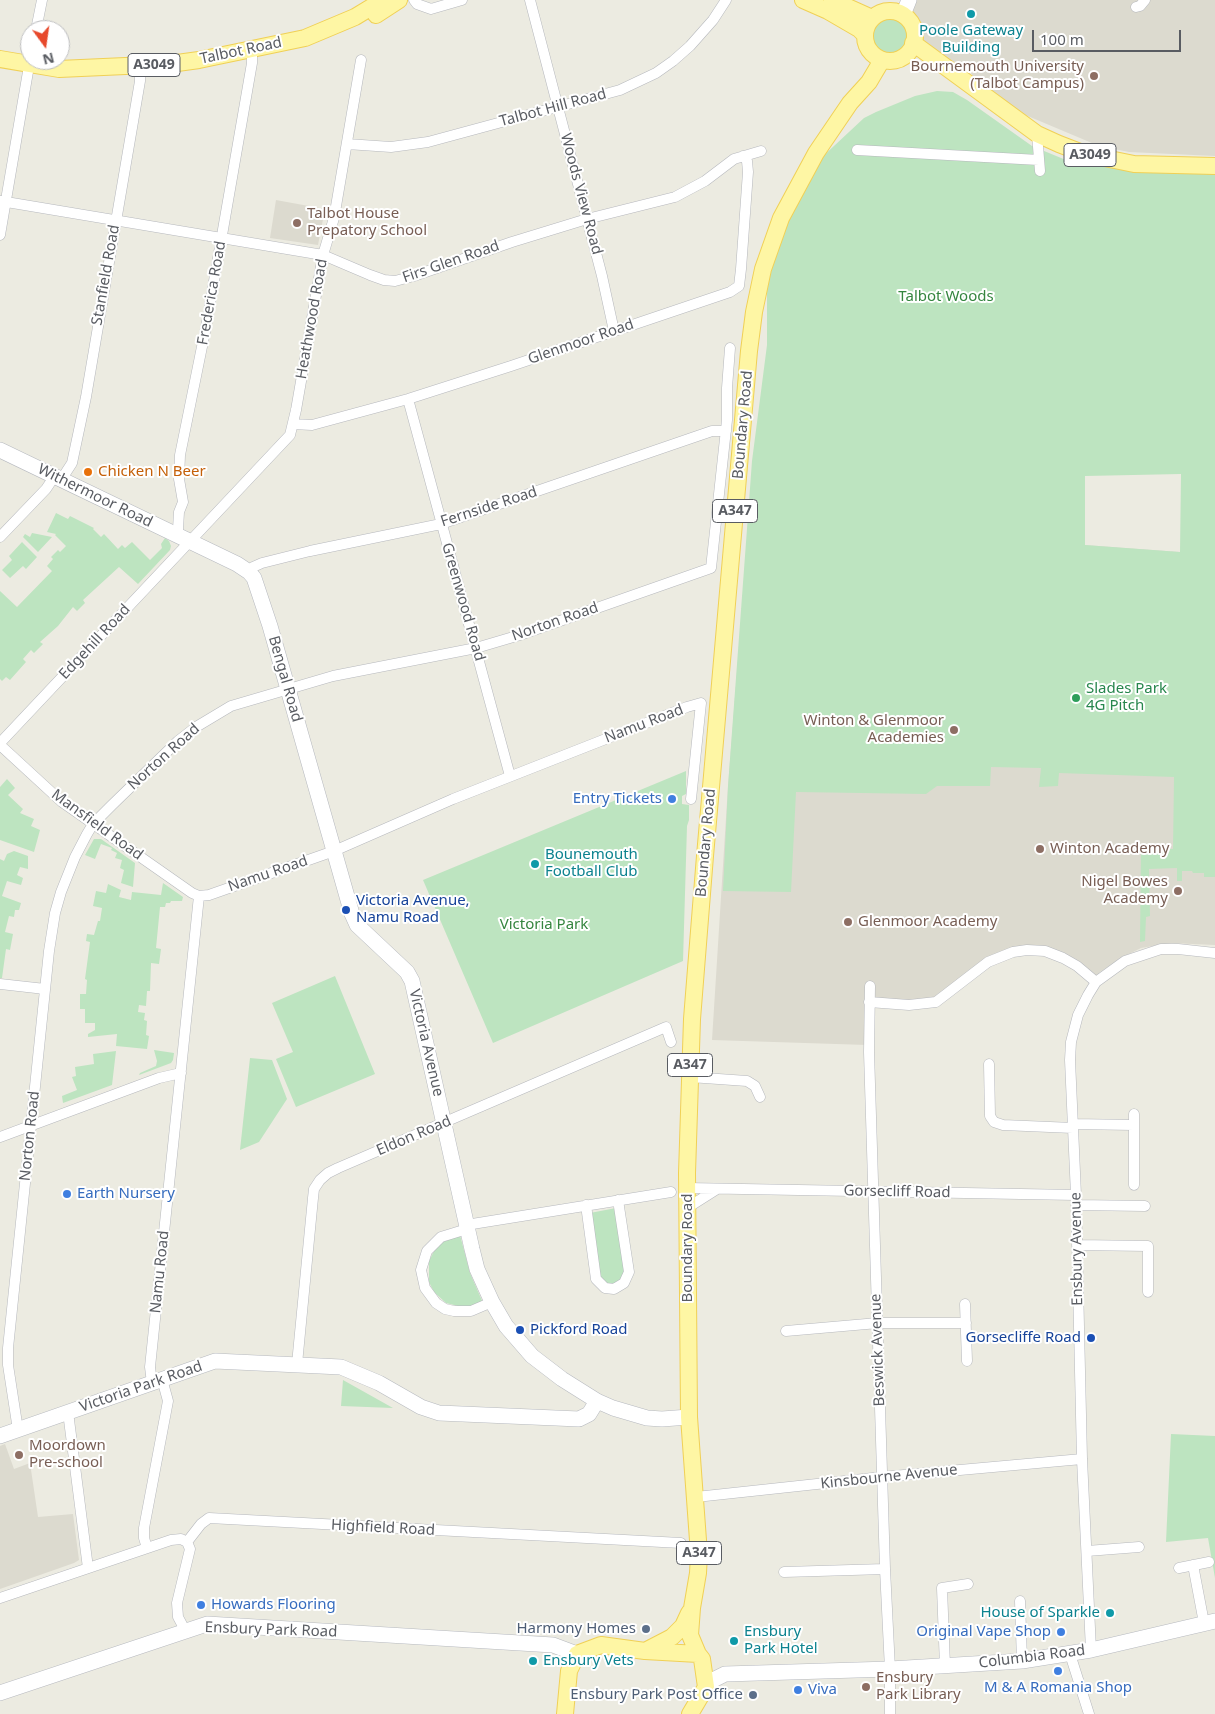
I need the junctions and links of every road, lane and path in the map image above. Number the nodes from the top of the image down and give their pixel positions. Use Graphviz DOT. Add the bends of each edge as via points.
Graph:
graph roads {
  1 [pos="42,0"];
  2 [pos="383,0"];
  3 [pos="399,0"];
  4 [pos="414,0"];
  5 [pos="462,0"];
  6 [pos="530,0"];
  7 [pos="726,0"];
  8 [pos="803,0"];
  9 [pos="832,0"];
  10 [pos="1145,0"];
  11 [pos="902,7"];
  12 [pos="1136,7"];
  13 [pos="872,18"];
  14 [pos="38,20"];
  15 [pos="865,35"];
  16 [pos="305,38"];
  17 [pos="252,49"];
  18 [pos="911,49"];
  19 [pos="878,58"];
  20 [pos="0,59"];
  21 [pos="361,60"];
  22 [pos="20,61"];
  23 [pos="140,66"];
  24 [pos="70,69"];
  25 [pos="28,70"];
  26 [pos="558,106"];
  27 [pos="1037,134"];
  28 [pos="347,144"];
  29 [pos="857,150"];
  30 [pos="761,151"];
  31 [pos="743,156"];
  32 [pos="1039,160"];
  33 [pos="1215,166"];
  34 [pos="1040,171"];
  35 [pos="3,202"];
  36 [pos="587,219"];
  37 [pos="116,220"];
  38 [pos="0,235"];
  39 [pos="221,239"];
  40 [pos="323,255"];
  41 [pos="614,331"];
  42 [pos="730,348"];
  43 [pos="408,399"];
  44 [pos="293,424"];
  45 [pos="726,431"];
  46 [pos="0,450"];
  47 [pos="58,479"];
  48 [pos="441,524"];
  49 [pos="0,537"];
  50 [pos="185,539"];
  51 [pos="248,572"];
  52 [pos="476,648"];
  53 [pos="288,689"];
  54 [pos="0,744"];
  55 [pos="510,776"];
  56 [pos="692,799"];
  57 [pos="93,824"];
  58 [pos="334,851"];
  59 [pos="200,896"];
  60 [pos="1215,952"];
  61 [pos="1096,982"];
  62 [pos="0,984"];
  63 [pos="870,986"];
  64 [pos="45,989"];
  65 [pos="870,1002"];
  66 [pos="671,1042"];
  67 [pos="988,1064"];
  68 [pos="181,1073"];
  69 [pos="690,1077"];
  70 [pos="760,1098"];
  71 [pos="1134,1114"];
  72 [pos="444,1123"];
  73 [pos="31,1125"];
  74 [pos="1134,1125"];
  75 [pos="1073,1126"];
  76 [pos="0,1137"];
  77 [pos="1134,1185"];
  78 [pos="695,1188"];
  79 [pos="718,1188"];
  80 [pos="671,1192"];
  81 [pos="874,1192"];
  82 [pos="618,1200"];
  83 [pos="1076,1200"];
  84 [pos="586,1205"];
  85 [pos="1145,1206"];
  86 [pos="687,1208"];
  87 [pos="467,1227"];
  88 [pos="1078,1245"];
  89 [pos="1148,1292"];
  90 [pos="492,1302"];
  91 [pos="965,1304"];
  92 [pos="878,1323"];
  93 [pos="966,1323"];
  94 [pos="786,1331"];
  95 [pos="967,1361"];
  96 [pos="297,1364"];
  97 [pos="157,1381"];
  98 [pos="596,1401"];
  99 [pos="68,1412"];
  100 [pos="689,1417"];
  101 [pos="18,1430"];
  102 [pos="0,1436"];
  103 [pos="1082,1459"];
  104 [pos="882,1477"];
  105 [pos="696,1497"];
  106 [pos="187,1542"];
  107 [pos="681,1543"];
  108 [pos="1139,1547"];
  109 [pos="147,1548"];
  110 [pos="1087,1551"];
  111 [pos="1209,1562"];
  112 [pos="1193,1565"];
  113 [pos="88,1568"];
  114 [pos="1179,1568"];
  115 [pos="885,1569"];
  116 [pos="784,1572"];
  117 [pos="968,1584"];
  118 [pos="0,1598"];
  119 [pos="1020,1601"];
  120 [pos="692,1608"];
  121 [pos="1209,1622"];
  122 [pos="185,1630"];
  123 [pos="553,1645"];
  124 [pos="645,1650"];
  125 [pos="1091,1650"];
  126 [pos="577,1654"];
  127 [pos="1070,1654"];
  128 [pos="700,1657"];
  129 [pos="1022,1661"];
  130 [pos="945,1666"];
  131 [pos="890,1669"];
  132 [pos="569,1672"];
  133 [pos="725,1674"];
  134 [pos="706,1687"];
  135 [pos="0,1693"];
  136 [pos="695,1712"];
  137 [pos="565,1714"];
  138 [pos="890,1714"];
  139 [pos="1089,1714"];
  1 -- 14 [label="street"];
  2 -- 16 [label="main road, Talbot Road / A3049" via="355,17"];
  3 -- 16 [label="main road, A3049" via="357,25"];
  4 -- 5 [label="street" via="431,9"];
  6 -- 26 [label="street, Woods View Road"];
  7 -- 26 [label="street, Talbot Hill Road" via="690,46 656,73 620,90"];
  8 -- 15 [label="main road"];
  9 -- 13 [label="main road"];
  10 -- 12 [label="street"];
  11 -- 13 [label="main road"];
  11 -- 18 [label="main road" via="914,32"];
  13 -- 15 [label="main road"];
  15 -- 19 [label="main road" via="867,47"];
  16 -- 17 [label="main road, Talbot Road / A3049"];
  17 -- 23 [label="main road, Talbot Road / A3049" via="199,60"];
  17 -- 39 [label="street, Frederica Road"];
  18 -- 19 [label="main road" via="896,61"];
  18 -- 27 [label="main road, A3049"];
  19 -- 69 [label="main road, Boundary Road / A347" via="816,153 781,218 763,269 754,312 705,856"];
  20 -- 22 [label="main road, Talbot Road / A3049"];
  21 -- 28 [label="street, Heathwood Road"];
  23 -- 24 [label="main road, Talbot Road / A3049"];
  23 -- 37 [label="street, Stanfield Road"];
  25 -- 35 [label="street"];
  26 -- 28 [label="street, Talbot Hill Road" via="428,142 378,147"];
  26 -- 36 [label="street, Woods View Road"];
  27 -- 32 [label="street"];
  27 -- 33 [label="main road, A3049" via="1085,154 1134,164"];
  28 -- 40 [label="street, Heathwood Road" via="334,218"];
  29 -- 32 [label="street"];
  30 -- 31 [label="street, Firs Glen Road"];
  31 -- 36 [label="street, Firs Glen Road" via="676,198"];
  31 -- 41 [label="street, Glenmoor Road" via="748,172 739,286 730,292"];
  32 -- 34 [label="street"];
  35 -- 37 [label="street, Firs Glen Road"];
  35 -- 38 [label="street"];
  36 -- 40 [label="street, Firs Glen Road" via="395,281 370,275"];
  36 -- 41 [label="street, Woods View Road"];
  37 -- 39 [label="street, Firs Glen Road"];
  37 -- 47 [label="street, Stanfield Road" via="72,462"];
  39 -- 40 [label="street, Firs Glen Road"];
  39 -- 50 [label="street, Frederica Road" via="180,456 178,479 183,502 178,529"];
  40 -- 44 [label="street, Heathwood Road"];
  41 -- 43 [label="street, Glenmoor Road"];
  42 -- 45 [label="street, Norton Road"];
  43 -- 44 [label="street, Glenmoor Road" via="312,425"];
  43 -- 48 [label="street, Greenwood Road"];
  44 -- 50 [label="street, Heathwood Road" via="283,443"];
  45 -- 48 [label="street, Fernside Road" via="712,431"];
  45 -- 52 [label="street, Norton Road" via="710,568"];
  46 -- 47 [label="street, Withermoor Road"];
  47 -- 49 [label="street, Stanfield Road"];
  47 -- 50 [label="street, Withermoor Road"];
  48 -- 51 [label="street, Fernside Road" via="310,551 262,563"];
  48 -- 52 [label="street, Greenwood Road"];
  50 -- 51 [label="street, Bengal Road"];
  50 -- 54 [label="street, Edgehill Road"];
  51 -- 53 [label="street, Bengal Road" via="261,595"];
  52 -- 53 [label="street, Norton Road" via="333,676"];
  52 -- 55 [label="street, Greenwood Road"];
  53 -- 57 [label="street, Norton Road" via="231,706 196,727"];
  53 -- 58 [label="street, Bengal Road"];
  54 -- 57 [label="street, Mansfield Road" via="56,796"];
  55 -- 56 [label="street, Namu Road" via="701,704"];
  55 -- 58 [label="street, Namu Road"];
  57 -- 59 [label="street, Mansfield Road"];
  57 -- 64 [label="street, Norton Road" via="61,892 51,932"];
  58 -- 59 [label="street, Namu Road"];
  58 -- 72 [label="street, Victoria Avenue" via="357,925 412,981"];
  59 -- 68 [label="street, Namu Road"];
  60 -- 61 [label="street, Ensbury Avenue" via="1161,949 1125,961"];
  61 -- 65 [label="street" via="1063,958 1042,951 1013,952 988,962 936,1002 909,1005"];
  61 -- 75 [label="street, Ensbury Avenue" via="1078,1014 1071,1042"];
  62 -- 64 [label="street"];
  63 -- 65 [label="street, Beswick Avenue"];
  64 -- 73 [label="street, Norton Road"];
  65 -- 81 [label="street, Beswick Avenue"];
  66 -- 72 [label="street, Eldon Road" via="666,1027"];
  67 -- 75 [label="street" via="990,1116 994,1122 1003,1125"];
  68 -- 73 [label="street"];
  68 -- 97 [label="street, Namu Road" via="150,1367"];
  69 -- 70 [label="street" via="747,1081 756,1086"];
  69 -- 78 [label="main road, Boundary Road / A347"];
  71 -- 74 [label="street"];
  72 -- 87 [label="street, Victoria Avenue"];
  72 -- 96 [label="street, Eldon Road" via="328,1173 314,1189"];
  73 -- 76 [label="street"];
  73 -- 101 [label="street, Norton Road" via="8,1348"];
  74 -- 75 [label="street"];
  74 -- 77 [label="street"];
  75 -- 83 [label="street, Ensbury Avenue"];
  78 -- 79 [label="street, Gorsecliff Road"];
  78 -- 86 [label="main road, Boundary Road / A347"];
  79 -- 81 [label="street, Gorsecliff Road"];
  79 -- 86 [label="street"];
  80 -- 82 [label="street"];
  81 -- 83 [label="street, Gorsecliff Road"];
  81 -- 92 [label="street, Beswick Avenue"];
  82 -- 84 [label="street"];
  82 -- 84 [label="street" via="629,1272 624,1283 614,1289 605,1288 596,1279"];
  83 -- 85 [label="street, Gorsecliff Road"];
  83 -- 88 [label="street, Ensbury Avenue"];
  84 -- 87 [label="street"];
  86 -- 100 [label="main road, Boundary Road / A347"];
  87 -- 90 [label="street, Victoria Avenue" via="477,1269"];
  87 -- 90 [label="street" via="441,1237 428,1251 422,1270 425,1288 436,1303 454,1311 471,1311"];
  88 -- 89 [label="street" via="1148,1246"];
  88 -- 103 [label="street, Ensbury Avenue"];
  90 -- 98 [label="street, Victoria Avenue" via="506,1326 532,1356"];
  91 -- 93 [label="street"];
  92 -- 93 [label="street"];
  92 -- 94 [label="street"];
  92 -- 104 [label="street, Beswick Avenue"];
  93 -- 95 [label="street"];
  96 -- 97 [label="street, Victoria Park Road" via="215,1361"];
  96 -- 98 [label="street, Victoria Park Road" via="347,1369 439,1413 579,1419 589,1414"];
  97 -- 99 [label="street, Victoria Park Road"];
  97 -- 109 [label="street, Namu Road" via="168,1401 144,1528"];
  98 -- 100 [label="street, Victoria Avenue" via="647,1418"];
  99 -- 101 [label="street, Victoria Park Road"];
  99 -- 113 [label="street"];
  100 -- 105 [label="main road, Boundary Road / A347"];
  101 -- 102 [label="street, Victoria Park Road"];
  103 -- 104 [label="street, Kinsbourne Avenue"];
  103 -- 110 [label="street, Ensbury Avenue"];
  104 -- 105 [label="street, Kinsbourne Avenue"];
  104 -- 115 [label="street, Beswick Avenue"];
  105 -- 120 [label="main road, Boundary Road / A347" via="699,1554"];
  106 -- 107 [label="street, Highfield Road" via="200,1524 209,1518"];
  106 -- 109 [label="street" via="171,1540"];
  106 -- 122 [label="street" via="190,1549 177,1603 178,1618"];
  108 -- 110 [label="street"];
  109 -- 113 [label="street"];
  110 -- 125 [label="street, Ensbury Avenue"];
  111 -- 112 [label="street"];
  112 -- 114 [label="street"];
  112 -- 121 [label="street"];
  113 -- 118 [label="street"];
  115 -- 116 [label="street"];
  115 -- 131 [label="street, Beswick Avenue"];
  117 -- 130 [label="street" via="942,1588"];
  119 -- 129 [label="street"];
  120 -- 124 [label="main road, Boundary Road / A347" via="683,1626 672,1637"];
  120 -- 128 [label="main road, Boundary Road / A347" via="690,1635"];
  121 -- 125 [label="street, Columbia Road"];
  122 -- 123 [label="street, Ensbury Park Road" via="207,1624"];
  122 -- 135 [label="street, Ensbury Park Road"];
  123 -- 126 [label="street, Ensbury Park Road"];
  123 -- 132 [label="street"];
  124 -- 126 [label="main road" via="601,1645"];
  124 -- 128 [label="main road"];
  125 -- 127 [label="street, Columbia Road"];
  126 -- 132 [label="main road"];
  127 -- 129 [label="street, Columbia Road"];
  127 -- 139 [label="street"];
  128 -- 133 [label="street"];
  128 -- 134 [label="main road, A347"];
  129 -- 130 [label="street, Columbia Road"];
  130 -- 131 [label="street, Columbia Road"];
  131 -- 133 [label="street, Columbia Road"];
  131 -- 138 [label="street, Beswick Avenue"];
  132 -- 137 [label="main road"];
  133 -- 134 [label="street"];
  134 -- 136 [label="main road"];
}
